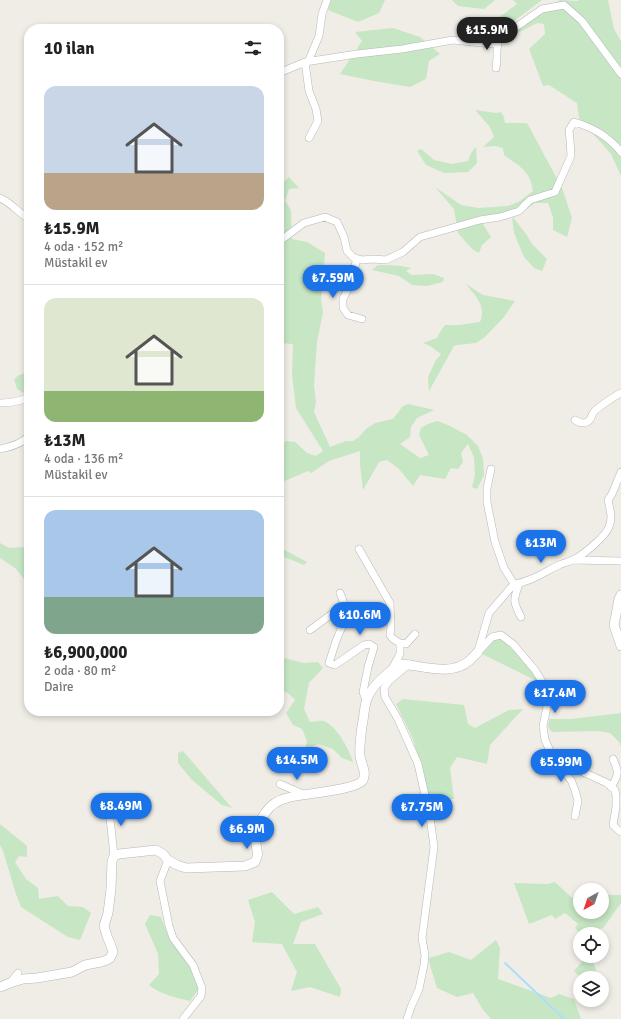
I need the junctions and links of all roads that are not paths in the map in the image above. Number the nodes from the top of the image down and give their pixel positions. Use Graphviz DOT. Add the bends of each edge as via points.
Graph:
graph roads {
  1 [pos="326,0"];
  2 [pos="499,38"];
  3 [pos="307,62"];
  4 [pos="496,68"];
  5 [pos="284,71"];
  6 [pos="621,74"];
  7 [pos="309,138"];
  8 [pos="621,152"];
  9 [pos="0,198"];
  10 [pos="24,216"];
  11 [pos="284,238"];
  12 [pos="357,259"];
  13 [pos="362,319"];
  14 [pos="621,393"];
  15 [pos="24,400"];
  16 [pos="0,403"];
  17 [pos="575,420"];
  18 [pos="24,440"];
  19 [pos="0,449"];
  20 [pos="491,469"];
  21 [pos="621,472"];
  22 [pos="359,549"];
  23 [pos="574,560"];
  24 [pos="621,561"];
  25 [pos="517,584"];
  26 [pos="340,593"];
  27 [pos="621,595"];
  28 [pos="344,605"];
  29 [pos="619,606"];
  30 [pos="522,617"];
  31 [pos="310,630"];
  32 [pos="415,634"];
  33 [pos="400,644"];
  34 [pos="621,646"];
  35 [pos="478,652"];
  36 [pos="409,664"];
  37 [pos="392,669"];
  38 [pos="366,700"];
  39 [pos="550,751"];
  40 [pos="613,759"];
  41 [pos="280,784"];
  42 [pos="611,787"];
  43 [pos="305,795"];
  44 [pos="107,801"];
  45 [pos="575,816"];
  46 [pos="621,832"];
  47 [pos="114,856"];
  48 [pos="168,860"];
  49 [pos="18,973"];
  50 [pos="10,983"];
  51 [pos="0,987"];
  52 [pos="183,1019"];
  53 [pos="407,1019"];
  1 -- 3 [label="street" via="319,36"];
  2 -- 3 [label="street" via="492,44 453,40"];
  2 -- 4 [label="street"];
  2 -- 6 [label="street" via="542,9 564,5 582,20"];
  3 -- 5 [label="street"];
  3 -- 7 [label="street" via="309,91 318,121"];
  8 -- 12 [label="street" via="610,140 574,122 569,130 571,156 555,192 530,200 518,211 420,237 403,252 386,260"];
  9 -- 10 [label="street"];
  11 -- 12 [label="street" via="304,223 325,217 337,222 347,251"];
  12 -- 13 [label="street" via="343,299 348,316"];
  14 -- 17 [label="street" via="594,412 586,423"];
  15 -- 16 [label="street"];
  18 -- 19 [label="street"];
  20 -- 25 [label="street" via="487,502 495,542 504,568"];
  21 -- 23 [label="street" via="608,500 612,517 609,528"];
  22 -- 33 [label="street" via="390,603 390,635"];
  23 -- 24 [label="street"];
  23 -- 25 [label="street"];
  25 -- 30 [label="street" via="514,605"];
  25 -- 35 [label="street" via="489,613"];
  26 -- 28 [label="street"];
  27 -- 29 [label="street"];
  28 -- 31 [label="street"];
  28 -- 38 [label="street" via="347,615 329,663 335,665 364,644 374,647 363,692"];
  29 -- 34 [label="street" via="614,625"];
  32 -- 33 [label="street" via="406,644"];
  33 -- 37 [label="street" via="400,654"];
  35 -- 36 [label="street" via="468,662 456,668 441,669"];
  35 -- 39 [label="street" via="492,636 501,635 513,644 535,670 549,697 543,726"];
  36 -- 37 [label="street" via="400,664"];
  36 -- 53 [label="street" via="389,681 384,688 385,697 418,764 434,846 422,938 424,965 419,989"];
  37 -- 38 [label="street" via="370,692"];
  38 -- 43 [label="street" via="360,756 365,772 363,780 344,788"];
  39 -- 42 [label="street"];
  39 -- 45 [label="street" via="571,780 575,790 578,801"];
  40 -- 42 [label="street" via="618,778"];
  41 -- 43 [label="street"];
  42 -- 46 [label="street" via="615,790 616,796 613,825"];
  43 -- 48 [label="street" via="286,798 272,805 264,814 257,829 258,856 255,862 246,866 186,868"];
  44 -- 47 [label="street"];
  47 -- 48 [label="street" via="156,850 164,854"];
  47 -- 50 [label="street" via="104,926 113,952 110,958 85,965 72,972"];
  48 -- 52 [label="street" via="160,881 169,926 173,938 193,965 202,988 201,996"];
  49 -- 50 [label="street"];
  50 -- 51 [label="street"];
}
